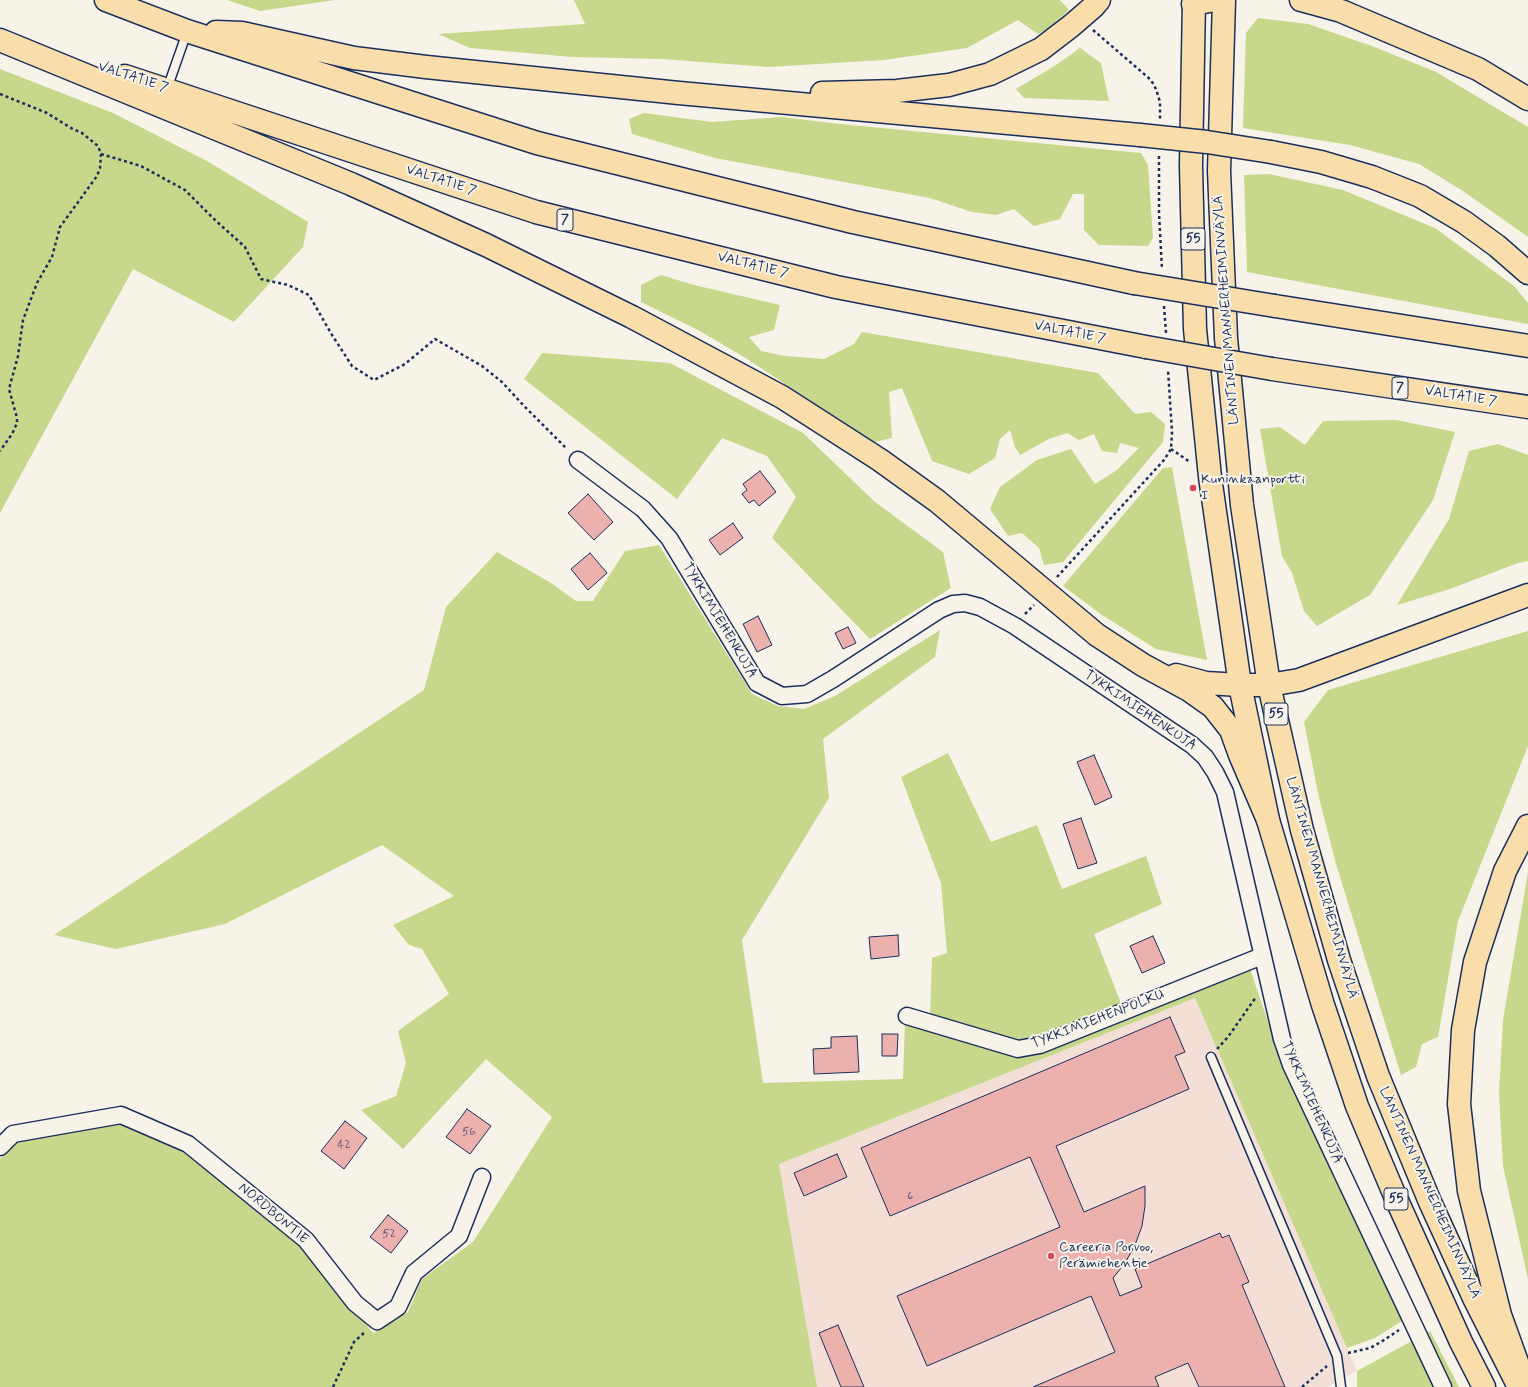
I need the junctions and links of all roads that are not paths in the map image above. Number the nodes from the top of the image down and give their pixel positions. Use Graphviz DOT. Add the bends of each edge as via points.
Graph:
graph roads {
  1 [pos="106,0"];
  2 [pos="1099,0"];
  3 [pos="1215,0"];
  4 [pos="1224,0"];
  5 [pos="1301,0"];
  6 [pos="1193,2"];
  7 [pos="187,31"];
  8 [pos="0,34"];
  9 [pos="0,40"];
  10 [pos="167,90"];
  11 [pos="679,93"];
  12 [pos="1528,99"];
  13 [pos="1528,273"];
  14 [pos="1528,346"];
  15 [pos="1528,407"];
  16 [pos="578,460"];
  17 [pos="1528,595"];
  18 [pos="1143,665"];
  19 [pos="1240,685"];
  20 [pos="1270,685"];
  21 [pos="1268,820"];
  22 [pos="1528,826"];
  23 [pos="1262,956"];
  24 [pos="908,1016"];
  25 [pos="1211,1057"];
  26 [pos="0,1146"];
  27 [pos="482,1177"];
  28 [pos="1341,1387"];
  29 [pos="1443,1387"];
  30 [pos="1484,1387"];
  31 [pos="1519,1387"];
  32 [pos="1526,1387"];
  1 -- 7 [label="main road"];
  2 -- 11 [label="main road" via="1072,26 1040,49 990,74 949,85 848,93"];
  3 -- 6 [label="main road"];
  4 -- 20 [label="main road, LÄNTINEN MANNERHEIMINVÄYLÄ / 55" via="1219,171 1226,338 1242,505"];
  5 -- 12 [label="main road" via="1341,11 1478,70"];
  6 -- 19 [label="main road, LÄNTINEN MANNERHEIMINVÄYLÄ / 55" via="1191,166 1195,329 1210,477"];
  7 -- 10 [label="lane"];
  7 -- 11 [label="main road" via="242,32 354,58"];
  7 -- 14 [label="main road, bridge" via="538,143 853,222 1134,283"];
  8 -- 10 [label="main road, VALTATIE 7 / 7"];
  9 -- 18 [label="main road" via="351,184 486,245 632,317 782,397 880,460 937,501 1097,635"];
  10 -- 15 [label="main road, VALTATIE 7 / 7, bridge" via="536,212 836,287 1272,369"];
  11 -- 13 [label="main road, bridge" via="1207,142 1321,162 1372,177 1420,196 1464,222"];
  16 -- 23 [label="street, TYKKIMIEHENKUJA" via="643,509 669,538 757,683 782,696 807,694 939,610 953,604 966,604 980,607 1015,626 1192,745 1205,757 1225,792"];
  17 -- 20 [label="main road" via="1299,680"];
  18 -- 19 [label="main road" via="1206,683"];
  18 -- 21 [label="main road" via="1189,690 1213,707 1232,730"];
  19 -- 20 [label="main road"];
  19 -- 21 [label="main road, LÄNTINEN MANNERHEIMINVÄYLÄ / 55"];
  20 -- 31 [label="main road, LÄNTINEN MANNERHEIMINVÄYLÄ / 55" via="1302,830 1339,960 1378,1076 1430,1202"];
  21 -- 30 [label="main road, LÄNTINEN MANNERHEIMINVÄYLÄ / 55" via="1323,1005 1357,1106 1398,1204"];
  22 -- 32 [label="main road" via="1505,871 1475,962 1462,1030 1459,1104 1469,1192 1500,1315"];
  23 -- 24 [label="street, TYKKIMIEHENPOLKU" via="1040,1045 1018,1050"];
  23 -- 29 [label="street, TYKKIMIEHENKUJA" via="1282,1039 1291,1065"];
  25 -- 28 [label="lane" via="1337,1356"];
  26 -- 27 [label="street, NORDBONTIE" via="13,1134 121,1115 188,1144 306,1240 355,1303 377,1321 398,1308 414,1273 459,1236"];
}
